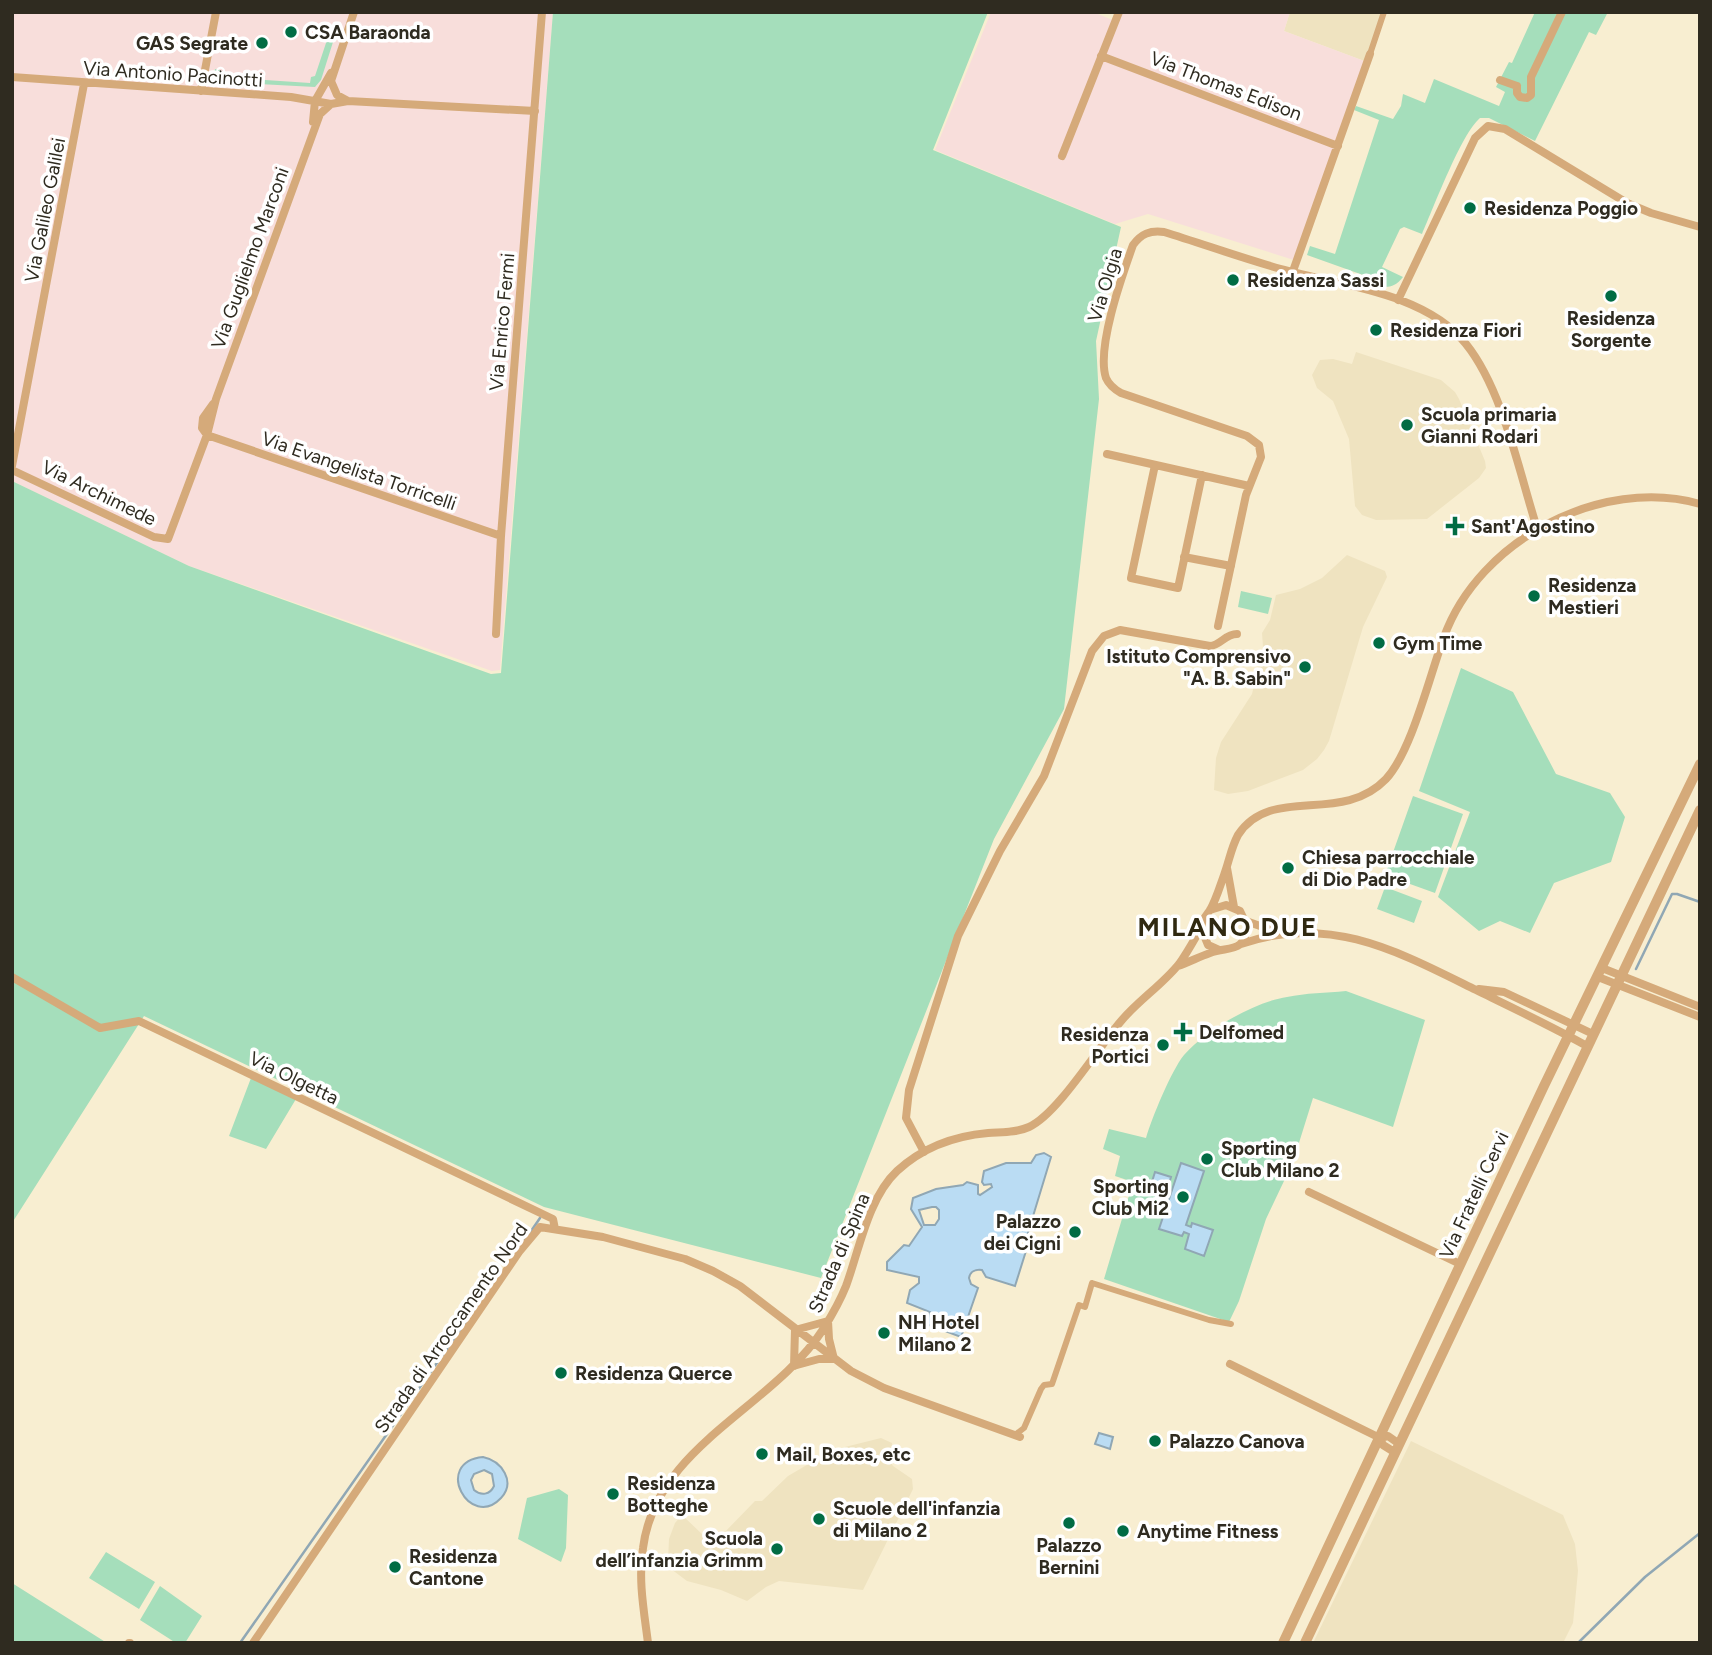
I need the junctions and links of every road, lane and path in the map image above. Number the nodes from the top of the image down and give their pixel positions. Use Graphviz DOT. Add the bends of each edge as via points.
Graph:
graph roads {
  1 [pos="216,12"];
  2 [pos="354,12"];
  3 [pos="542,12"];
  4 [pos="1118,12"];
  5 [pos="1384,12"];
  6 [pos="1562,12"];
  7 [pos="1370,54"];
  8 [pos="1101,56"];
  9 [pos="334,67"];
  10 [pos="12,77"];
  11 [pos="1531,77"];
  12 [pos="1500,80"];
  13 [pos="84,84"];
  14 [pos="1517,86"];
  15 [pos="201,92"];
  16 [pos="315,101"];
  17 [pos="348,101"];
  18 [pos="331,104"];
  19 [pos="535,111"];
  20 [pos="313,128"];
  21 [pos="1338,146"];
  22 [pos="1062,156"];
  23 [pos="1700,227"];
  24 [pos="1293,271"];
  25 [pos="1398,300"];
  26 [pos="207,435"];
  27 [pos="1107,454"];
  28 [pos="1155,465"];
  29 [pos="12,468"];
  30 [pos="1202,475"];
  31 [pos="1249,486"];
  32 [pos="1700,504"];
  33 [pos="1537,528"];
  34 [pos="171,534"];
  35 [pos="501,536"];
  36 [pos="1184,557"];
  37 [pos="1231,566"];
  38 [pos="1218,626"];
  39 [pos="496,634"];
  40 [pos="1237,634"];
  41 [pos="1700,764"];
  42 [pos="1700,810"];
  43 [pos="1227,867"];
  44 [pos="1234,907"];
  45 [pos="1210,910"];
  46 [pos="1247,922"];
  47 [pos="1201,928"];
  48 [pos="1283,934"];
  49 [pos="1241,944"];
  50 [pos="1219,950"];
  51 [pos="1178,966"];
  52 [pos="1600,972"];
  53 [pos="12,977"];
  54 [pos="1618,981"];
  55 [pos="1472,988"];
  56 [pos="1700,1007"];
  57 [pos="1700,1017"];
  58 [pos="1574,1026"];
  59 [pos="1593,1034"];
  60 [pos="1568,1036"];
  61 [pos="1587,1046"];
  62 [pos="923,1152"];
  63 [pos="1309,1192"];
  64 [pos="555,1229"];
  65 [pos="1460,1264"];
  66 [pos="828,1321"];
  67 [pos="1231,1324"];
  68 [pos="795,1330"];
  69 [pos="813,1343"];
  70 [pos="834,1359"];
  71 [pos="1230,1364"];
  72 [pos="794,1366"];
  73 [pos="1017,1436"];
  74 [pos="1380,1438"];
  75 [pos="1397,1446"];
  76 [pos="253,1643"];
  77 [pos="648,1643"];
  78 [pos="1283,1643"];
  79 [pos="1304,1643"];
  1 -- 15 [label="street"];
  2 -- 9 [label="street, Via Guglielmo Marconi"];
  3 -- 19 [label="street, Via Enrico Fermi"];
  4 -- 8 [label="street"];
  5 -- 7 [label="street"];
  6 -- 11 [label="street"];
  7 -- 21 [label="street"];
  8 -- 21 [label="street, Via Thomas Edison"];
  8 -- 22 [label="street"];
  9 -- 16 [label="street, Via Guglielmo Marconi"];
  9 -- 17 [label="street" via="333,90"];
  10 -- 13 [label="street, Via Antonio Pacinotti"];
  11 -- 14 [label="street"];
  11 -- 14 [label="street" via="1528,97 1519,96"];
  12 -- 14 [label="street"];
  13 -- 15 [label="street, Via Antonio Pacinotti"];
  13 -- 29 [label="street, Via Galileo Galilei"];
  15 -- 16 [label="street, Via Antonio Pacinotti"];
  16 -- 18 [label="street, Via Antonio Pacinotti"];
  16 -- 20 [label="street, Via Guglielmo Marconi"];
  17 -- 18 [label="street"];
  17 -- 19 [label="street"];
  18 -- 20 [label="street, Via Guglielmo Marconi"];
  19 -- 35 [label="street, Via Enrico Fermi"];
  20 -- 26 [label="street, Via Guglielmo Marconi"];
  21 -- 24 [label="street"];
  23 -- 25 [label="street" via="1627,203 1505,129 1488,126 1475,138"];
  24 -- 25 [label="street"];
  24 -- 31 [label="street, Via Olgia" via="1164,232 1149,232 1137,240 1131,252 1105,342 1105,375 1115,390 1256,442 1261,457"];
  25 -- 33 [label="street" via="1446,324 1466,343 1483,370 1498,403"];
  26 -- 34 [label="street, Via Guglielmo Marconi"];
  26 -- 35 [label="street, Via Evangelista Torricelli"];
  27 -- 28 [label="street"];
  28 -- 30 [label="street"];
  28 -- 36 [label="street" via="1131,578 1178,588"];
  29 -- 34 [label="street, Via Archimede" via="154,537 168,539"];
  30 -- 31 [label="street"];
  30 -- 36 [label="street"];
  31 -- 37 [label="street, Via Olgia"];
  32 -- 33 [label="street" via="1634,499 1581,510"];
  33 -- 43 [label="street" via="1495,561 1457,610 1443,637 1403,754 1386,779 1346,802 1265,813 1238,836"];
  35 -- 39 [label="street, Via Enrico Fermi"];
  36 -- 37 [label="street"];
  37 -- 38 [label="street, Via Olgia"];
  40 -- 62 [label="street" via="1210,646 1121,630 1104,636 1092,651 1044,776 958,936 909,1090 906,1118"];
  41 -- 52 [label="street, Via Fratelli Cervi"];
  42 -- 54 [label="street, Via Fratelli Cervi"];
  43 -- 44 [label="street"];
  43 -- 45 [label="street"];
  44 -- 45 [label="street"];
  44 -- 46 [label="street"];
  45 -- 47 [label="street"];
  46 -- 48 [label="street"];
  46 -- 49 [label="street"];
  47 -- 50 [label="street" via="1205,940"];
  47 -- 51 [label="street"];
  48 -- 49 [label="street"];
  48 -- 55 [label="street" via="1339,936 1380,945"];
  49 -- 50 [label="street"];
  50 -- 51 [label="street"];
  51 -- 62 [label="street, Strada di Spina" via="1121,1021 1042,1119 1018,1132 958,1138"];
  52 -- 54 [label="street"];
  52 -- 58 [label="street, Via Fratelli Cervi"];
  53 -- 64 [label="street, Via Olgetta" via="100,1028 139,1021 150,1026 553,1219"];
  54 -- 56 [label="street"];
  54 -- 57 [label="street"];
  54 -- 59 [label="street, Via Fratelli Cervi"];
  55 -- 58 [label="street" via="1504,992"];
  55 -- 60 [label="street"];
  58 -- 59 [label="street"];
  58 -- 60 [label="street, Via Fratelli Cervi"];
  59 -- 61 [label="street, Via Fratelli Cervi"];
  60 -- 61 [label="street"];
  60 -- 65 [label="street, Via Fratelli Cervi"];
  61 -- 75 [label="street, Via Fratelli Cervi"];
  62 -- 66 [label="street, Strada di Spina" via="898,1171 880,1195"];
  63 -- 65 [label="street"];
  64 -- 68 [label="street, Strada di Arroccamento Nord" via="685,1259 740,1286"];
  64 -- 76 [label="street, Strada di Arroccamento Nord" via="540,1227 519,1252"];
  65 -- 74 [label="street, Via Fratelli Cervi"];
  66 -- 68 [label="street"];
  66 -- 69 [label="street, Strada di Spina"];
  66 -- 70 [label="street"];
  67 -- 73 [label="street" via="1092,1283 1084,1307 1079,1305 1052,1384 1041,1389"];
  68 -- 69 [label="street, Strada di Arroccamento Nord"];
  68 -- 72 [label="street"];
  69 -- 70 [label="street, Strada di Arroccamento Nord"];
  69 -- 72 [label="street, Strada di Spina"];
  70 -- 72 [label="street"];
  70 -- 73 [label="street, Strada di Arroccamento Nord" via="884,1388"];
  71 -- 74 [label="street"];
  72 -- 77 [label="street, Strada di Spina" via="691,1455 660,1494 642,1551"];
  74 -- 75 [label="street" via="1391,1450"];
  74 -- 78 [label="street, Via Fratelli Cervi"];
  75 -- 79 [label="street, Via Fratelli Cervi"];
}
